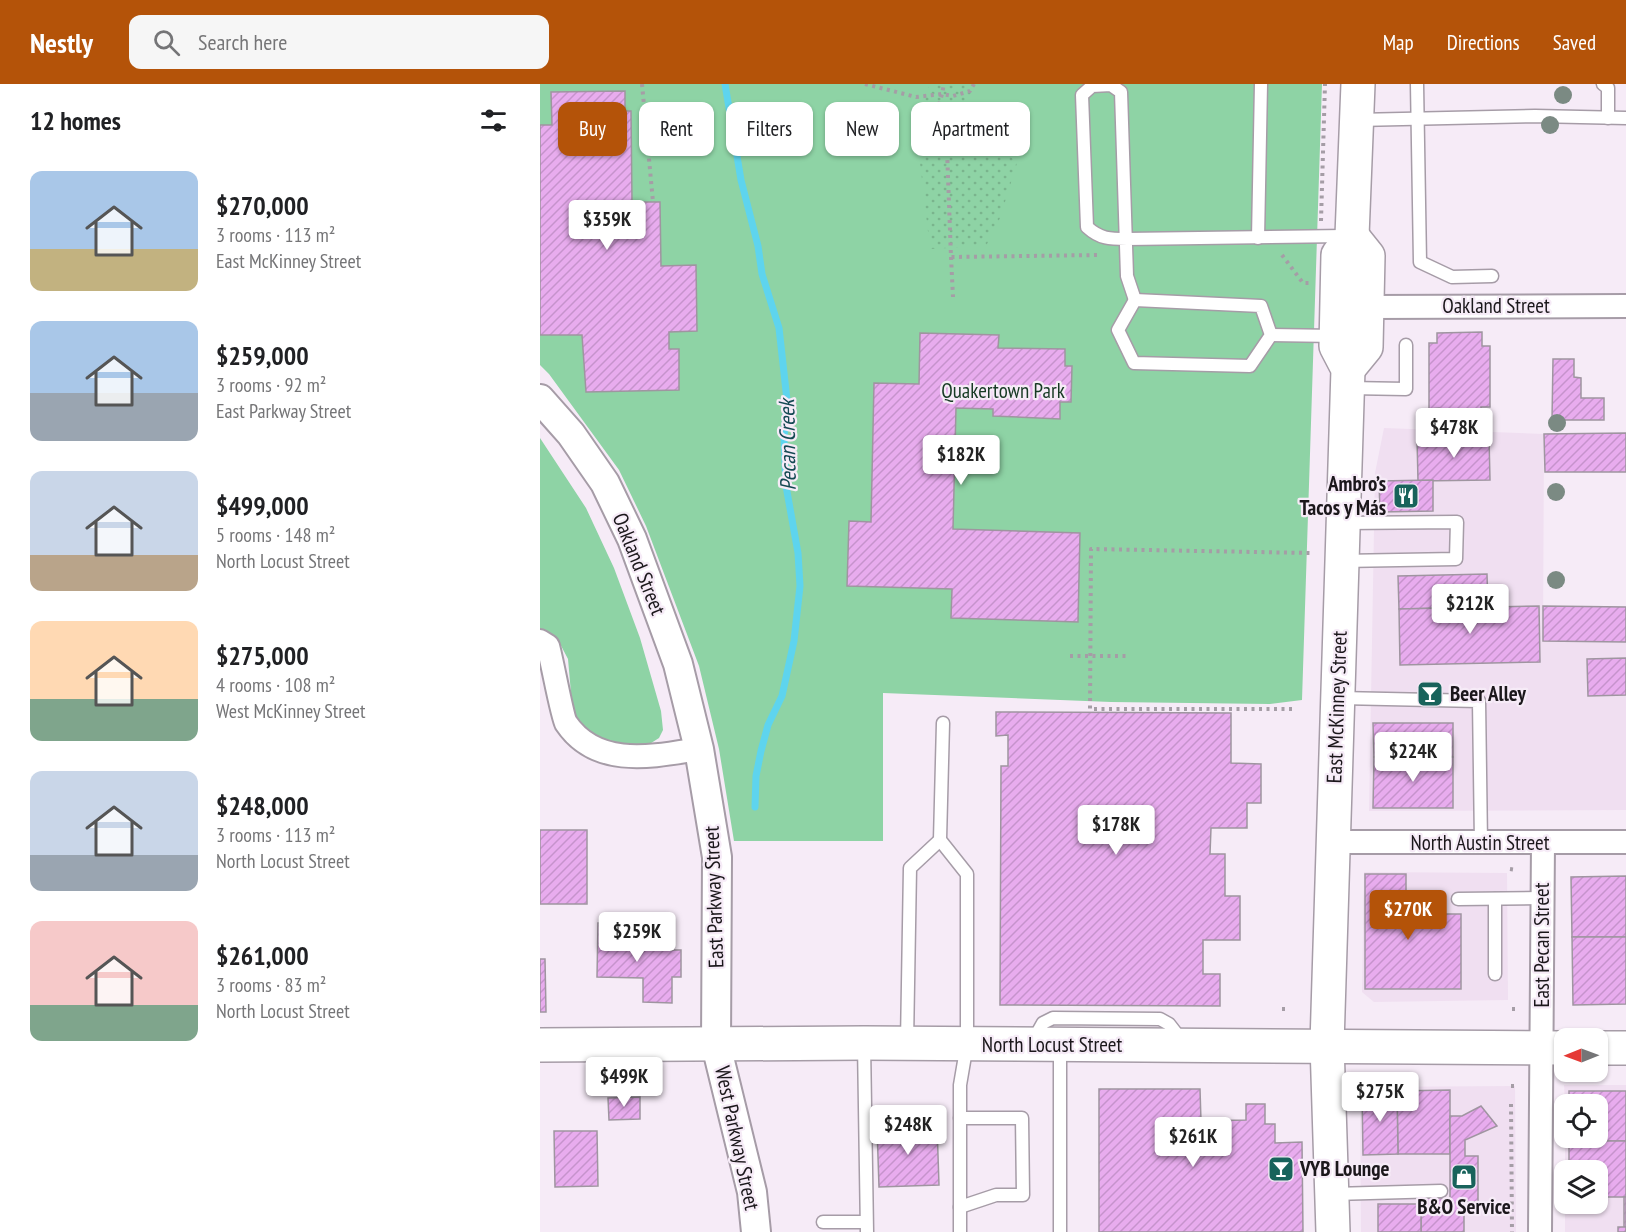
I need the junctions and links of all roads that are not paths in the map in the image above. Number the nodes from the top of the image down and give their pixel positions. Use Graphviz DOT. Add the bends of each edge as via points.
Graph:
graph roads {
  1 [pos="1261,84"];
  2 [pos="1358,84"];
  3 [pos="1417,84"];
  4 [pos="1603,84"];
  5 [pos="1417,118"];
  6 [pos="1608,118"];
  7 [pos="1626,118"];
  8 [pos="1356,120"];
  9 [pos="1352,236"];
  10 [pos="1258,238"];
  11 [pos="1127,239"];
  12 [pos="1492,276"];
  13 [pos="1135,300"];
  14 [pos="1626,306"];
  15 [pos="1367,307"];
  16 [pos="1271,334"];
  17 [pos="1336,336"];
  18 [pos="1406,345"];
  19 [pos="1348,378"];
  20 [pos="540,399"];
  21 [pos="1342,523"];
  22 [pos="1342,561"];
  23 [pos="540,641"];
  24 [pos="1338,698"];
  25 [pos="943,723"];
  26 [pos="699,749"];
  27 [pos="940,840"];
  28 [pos="1333,842"];
  29 [pos="1626,842"];
  30 [pos="1481,843"];
  31 [pos="1543,843"];
  32 [pos="1542,898"];
  33 [pos="1458,899"];
  34 [pos="1494,899"];
  35 [pos="1495,974"];
  36 [pos="864,1043"];
  37 [pos="907,1043"];
  38 [pos="967,1044"];
  39 [pos="1327,1044"];
  40 [pos="540,1045"];
  41 [pos="716,1045"];
  42 [pos="1046,1045"];
  43 [pos="1553,1047"];
  44 [pos="1608,1048"];
  45 [pos="1626,1048"];
  46 [pos="960,1118"];
  47 [pos="1441,1191"];
  48 [pos="1333,1194"];
  49 [pos="960,1207"];
  50 [pos="823,1222"];
  51 [pos="866,1227"];
  52 [pos="756,1232"];
  53 [pos="960,1232"];
  54 [pos="1060,1232"];
  55 [pos="1333,1232"];
  56 [pos="1540,1232"];
  1 -- 10 [label="lane"];
  2 -- 8 [label="main road, East McKinney Street"];
  3 -- 5 [label="lane"];
  4 -- 6 [label="lane" via="1608,88"];
  5 -- 6 [label="lane"];
  5 -- 8 [label="lane"];
  5 -- 12 [label="lane" via="1419,262 1452,277"];
  6 -- 7 [label="lane"];
  8 -- 9 [label="main road, East McKinney Street"];
  9 -- 10 [label="lane"];
  9 -- 15 [label="main road" via="1368,256"];
  9 -- 17 [label="main road, East McKinney Street" via="1338,255"];
  10 -- 11 [label="lane"];
  11 -- 11 [label="lane" via="1107,239 1087,227 1082,95 1092,86 1111,85 1121,92"];
  11 -- 13 [label="lane" via="1127,276"];
  13 -- 16 [label="lane" via="1261,306"];
  13 -- 16 [label="lane" via="1118,330 1134,363 1250,366"];
  14 -- 15 [label="street, Oakland Street"];
  15 -- 19 [label="main road" via="1366,347"];
  16 -- 17 [label="lane"];
  17 -- 19 [label="main road, East McKinney Street"];
  18 -- 19 [label="lane" via="1406,389"];
  19 -- 21 [label="main road, East McKinney Street"];
  20 -- 26 [label="street, Oakland Street" via="571,434 604,483 632,539 678,664"];
  21 -- 22 [label="main road, East McKinney Street"];
  21 -- 22 [label="lane" via="1457,522 1456,559"];
  22 -- 24 [label="main road, East McKinney Street"];
  23 -- 26 [label="street" via="548,646 565,722 581,738 601,751 625,757"];
  24 -- 28 [label="main road, East McKinney Street"];
  24 -- 30 [label="lane" via="1479,701"];
  25 -- 27 [label="lane"];
  26 -- 41 [label="street, East Parkway Street" via="717,858"];
  27 -- 37 [label="lane" via="910,868"];
  27 -- 38 [label="lane" via="967,874"];
  28 -- 30 [label="street, North Austin Street"];
  28 -- 39 [label="main road, East McKinney Street"];
  29 -- 31 [label="street, North Austin Street"];
  30 -- 31 [label="street, North Austin Street"];
  31 -- 32 [label="street, East Pecan Street"];
  32 -- 34 [label="lane"];
  32 -- 43 [label="street, East Pecan Street"];
  33 -- 34 [label="lane"];
  34 -- 35 [label="lane"];
  36 -- 37 [label="main road, North Locust Street"];
  36 -- 41 [label="main road, North Locust Street"];
  36 -- 51 [label="lane"];
  37 -- 38 [label="main road, North Locust Street"];
  38 -- 42 [label="main road, North Locust Street"];
  38 -- 46 [label="lane" via="960,1076"];
  39 -- 42 [label="main road, North Locust Street"];
  39 -- 43 [label="main road, North Locust Street"];
  39 -- 48 [label="main road, East McKinney Street"];
  40 -- 41 [label="main road, North Locust Street"];
  41 -- 52 [label="street, West Parkway Street" via="752,1192"];
  42 -- 54 [label="lane"];
  43 -- 56 [label="street, East Pecan Street"];
  44 -- 45 [label="main road"];
  46 -- 49 [label="lane"];
  46 -- 49 [label="lane" via="1022,1118 1023,1195 996,1195"];
  47 -- 48 [label="lane"];
  48 -- 55 [label="main road, East McKinney Street"];
  49 -- 53 [label="lane"];
  50 -- 51 [label="lane"];
}
